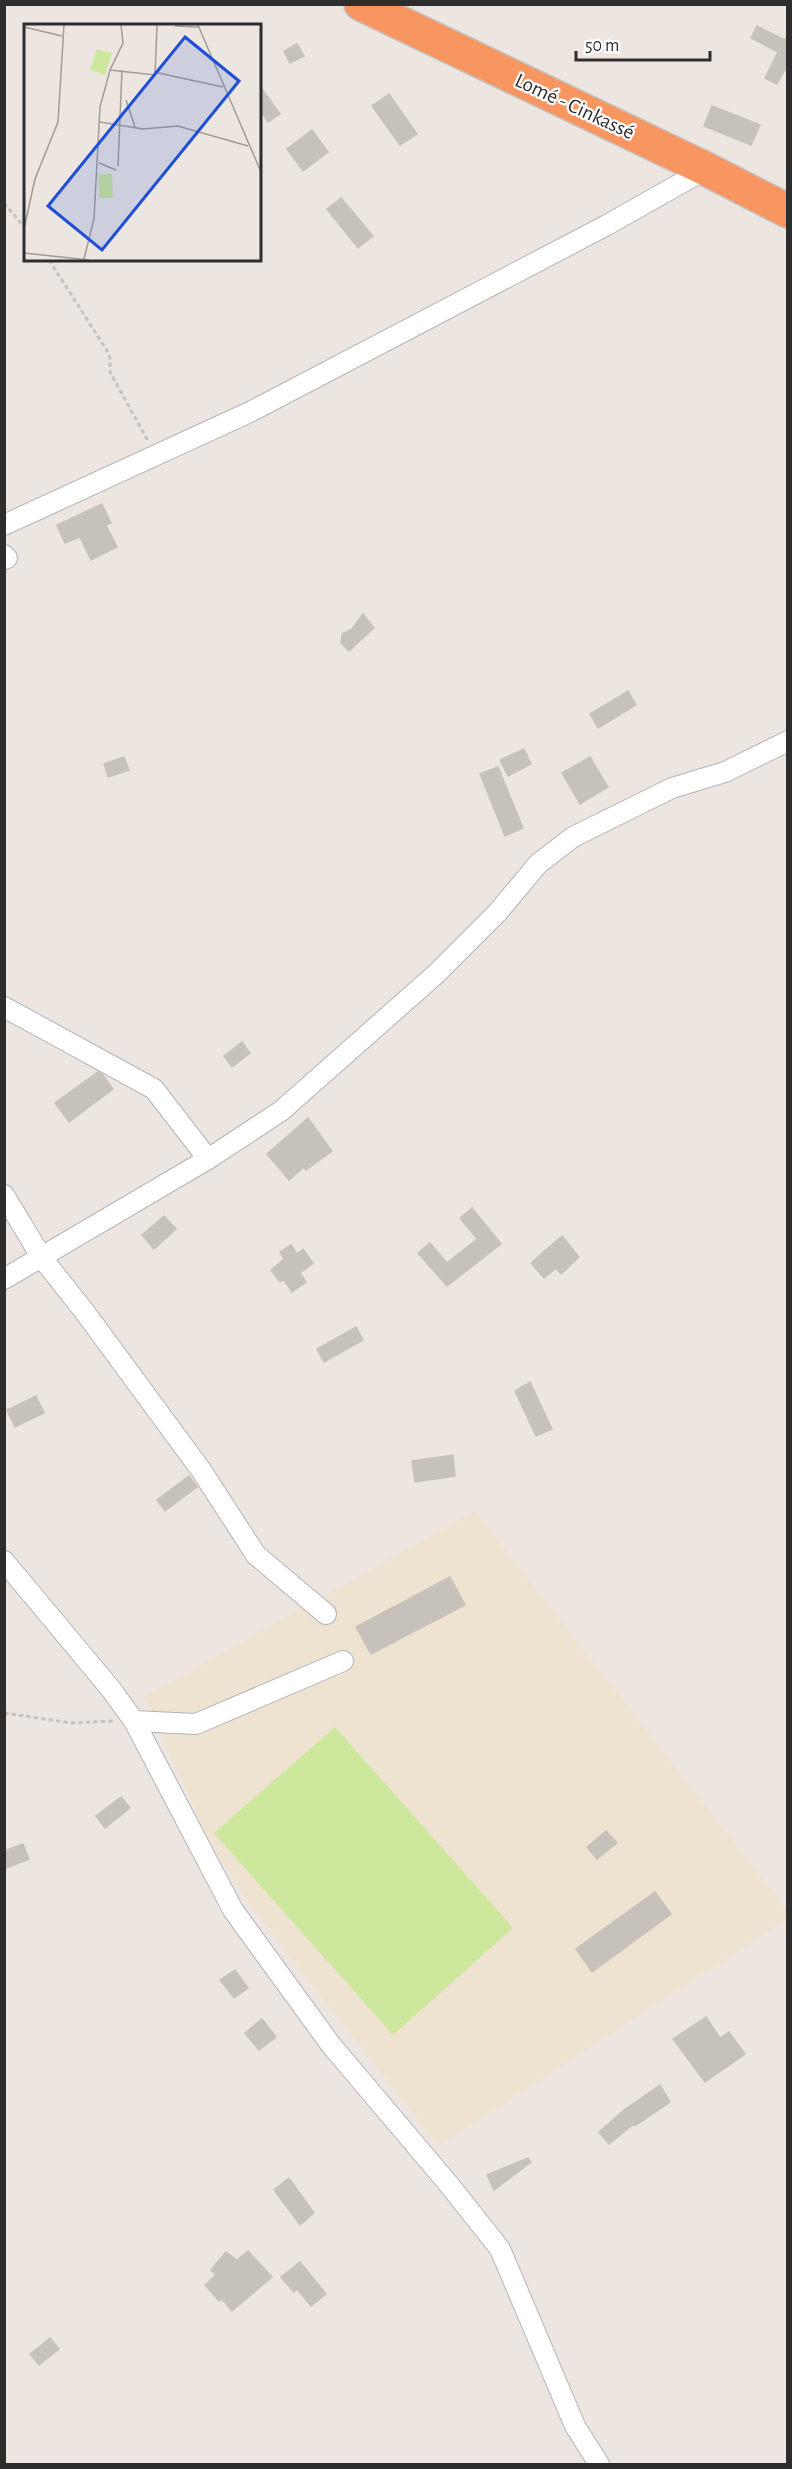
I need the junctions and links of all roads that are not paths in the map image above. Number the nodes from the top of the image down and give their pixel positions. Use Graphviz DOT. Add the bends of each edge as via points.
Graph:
graph roads {
  1 [pos="361,4"];
  2 [pos="706,169"];
  3 [pos="788,212"];
  4 [pos="4,525"];
  5 [pos="4,555"];
  6 [pos="4,559"];
  7 [pos="788,741"];
  8 [pos="4,1007"];
  9 [pos="208,1159"];
  10 [pos="4,1195"];
  11 [pos="42,1258"];
  12 [pos="4,1279"];
  13 [pos="4,1561"];
  14 [pos="326,1614"];
  15 [pos="343,1661"];
  16 [pos="134,1721"];
  17 [pos="599,2464"];
  1 -- 2 [label="highway, Lomé - Cinkassé"];
  2 -- 3 [label="highway, Lomé - Cinkassé"];
  2 -- 4 [label="street" via="608,225 252,411"];
  5 -- 6 [label="street"];
  7 -- 9 [label="street" via="725,772 661,793 573,837 538,864 498,912 436,974 352,1050 281,1112"];
  8 -- 9 [label="street" via="154,1089"];
  9 -- 11 [label="street"];
  10 -- 11 [label="street"];
  11 -- 12 [label="street"];
  11 -- 14 [label="street" via="201,1470 256,1555"];
  13 -- 16 [label="street"];
  15 -- 16 [label="street" via="196,1724"];
  16 -- 17 [label="street" via="233,1910 331,2045 500,2249 575,2426"];
}
